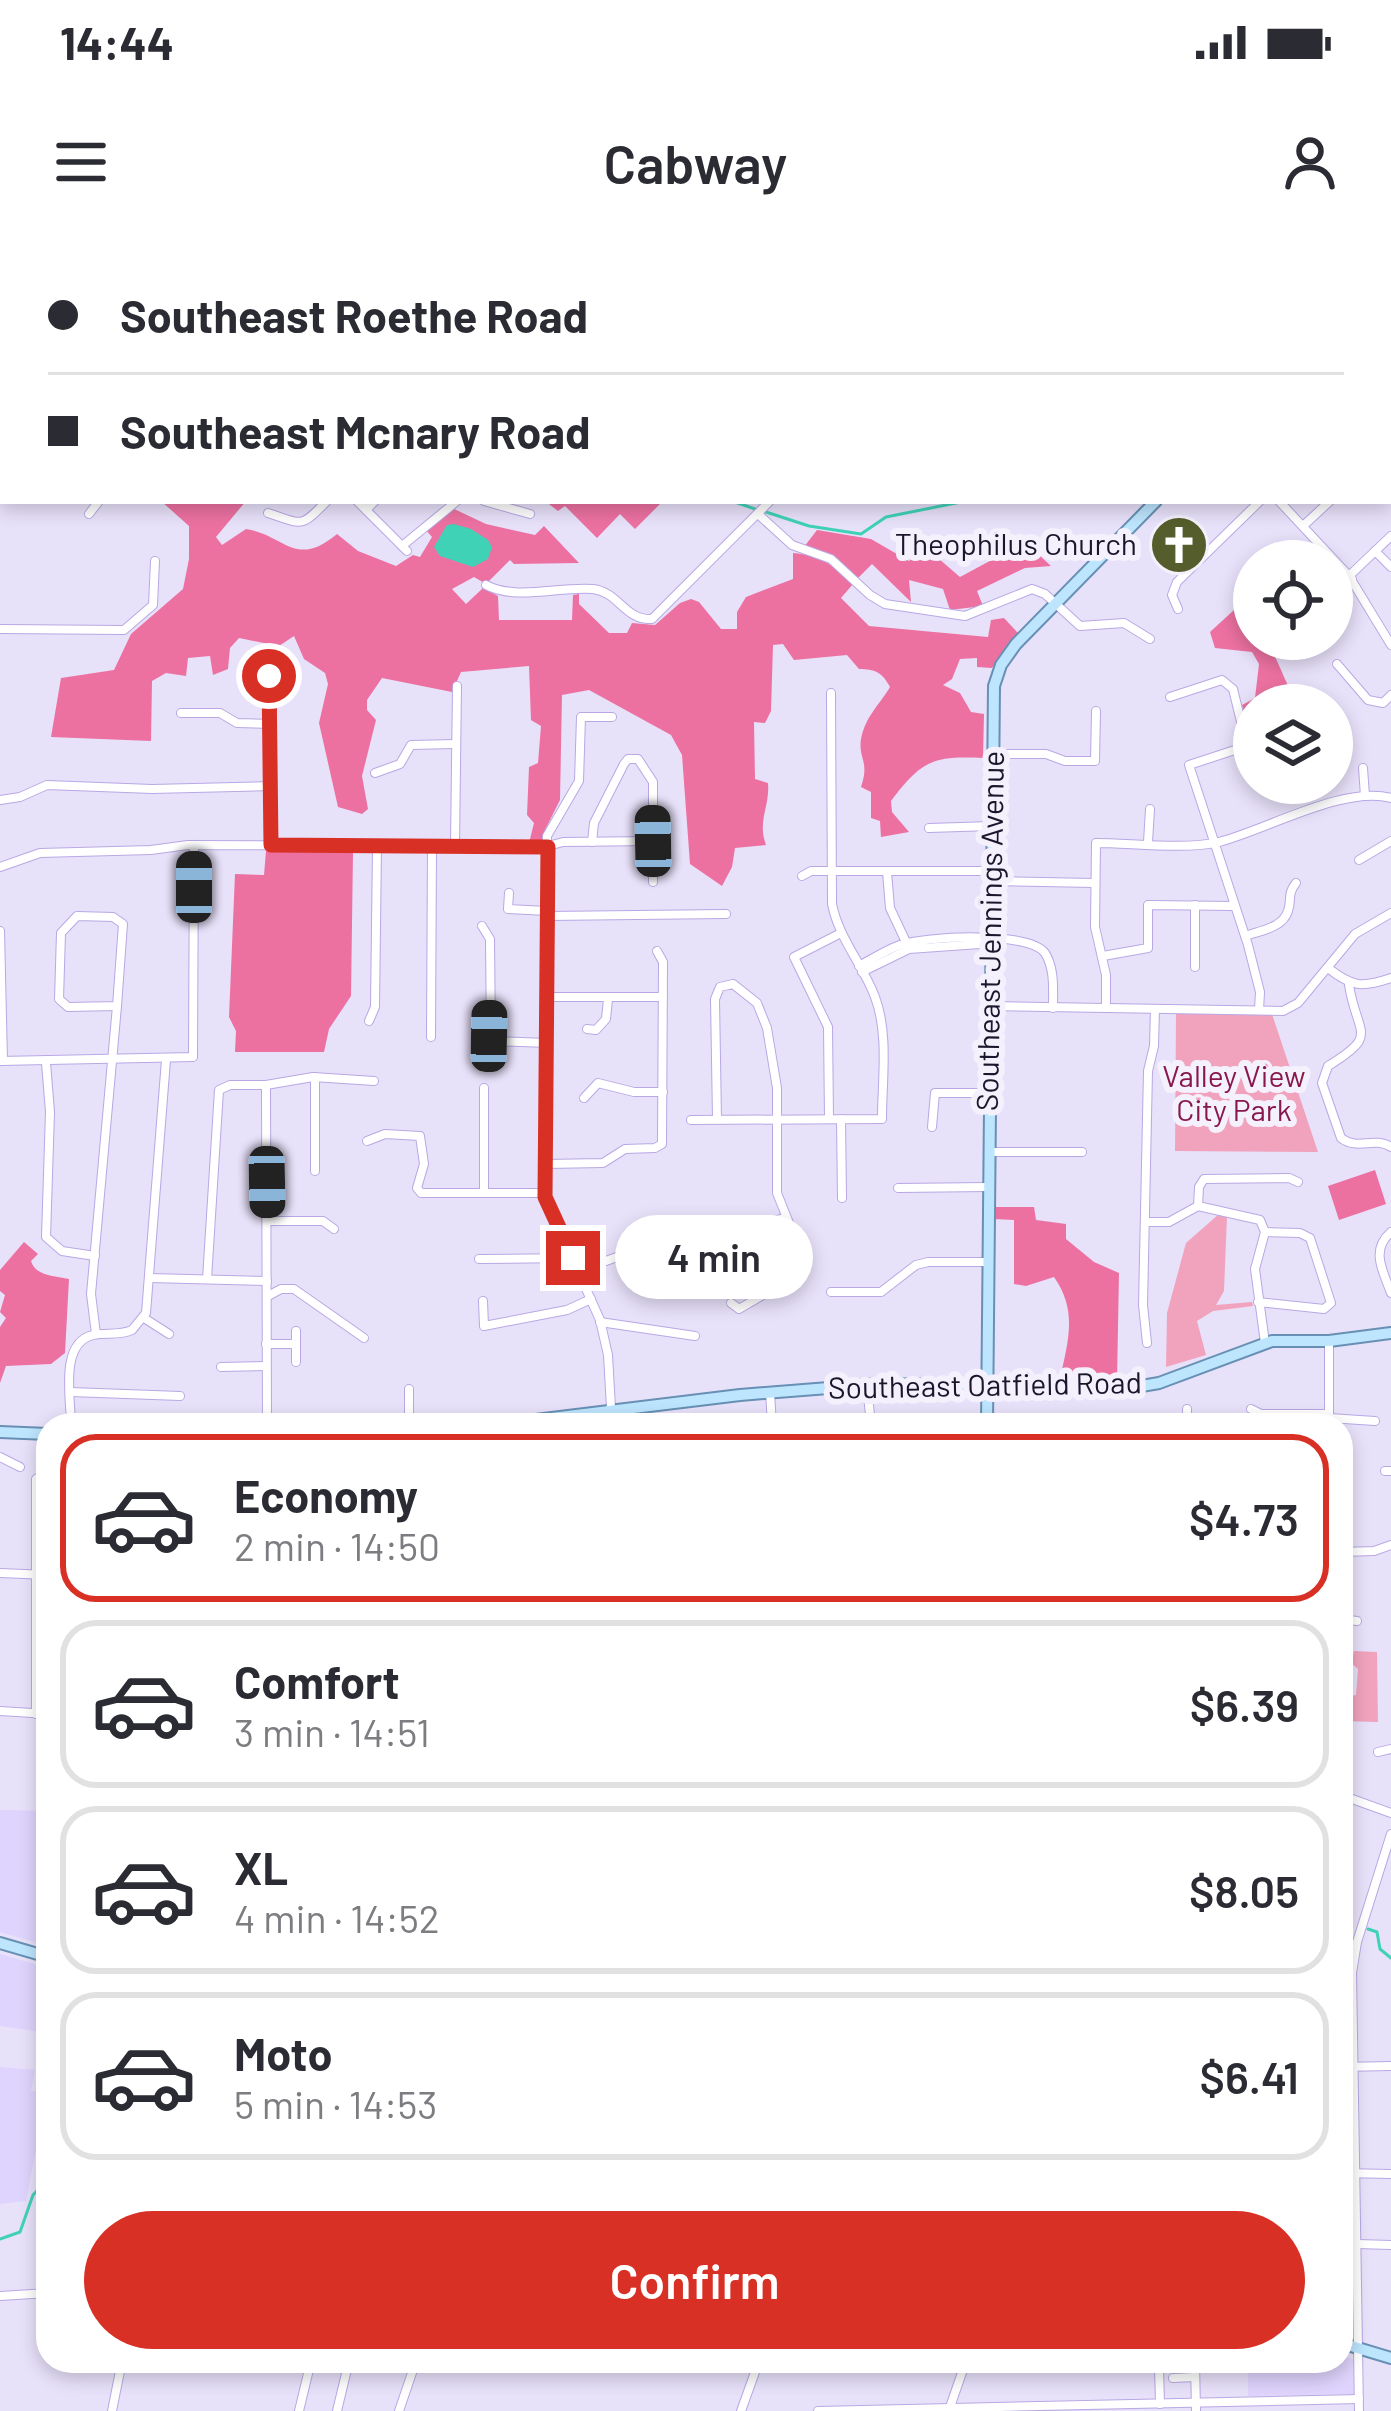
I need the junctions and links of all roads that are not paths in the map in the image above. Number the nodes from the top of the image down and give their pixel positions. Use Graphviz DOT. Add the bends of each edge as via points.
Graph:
graph roads {
  1 [pos="97,504"];
  2 [pos="324,504"];
  3 [pos="360,504"];
  4 [pos="372,504"];
  5 [pos="454,504"];
  6 [pos="495,504"];
  7 [pos="767,504"];
  8 [pos="1153,504"];
  9 [pos="1257,504"];
  10 [pos="1282,504"];
  11 [pos="1327,504"];
  12 [pos="366,510"];
  13 [pos="268,513"];
  14 [pos="89,514"];
  15 [pos="530,514"];
  16 [pos="758,514"];
  17 [pos="1304,526"];
  18 [pos="1391,536"];
  19 [pos="1317,540"];
  20 [pos="1376,551"];
  21 [pos="155,561"];
  22 [pos="1391,567"];
  23 [pos="1353,576"];
  24 [pos="1353,581"];
  25 [pos="487,585"];
  26 [pos="1055,603"];
  27 [pos="1178,609"];
  28 [pos="0,628"];
  29 [pos="1150,639"];
  30 [pos="1391,645"];
  31 [pos="1337,664"];
  32 [pos="266,671"];
  33 [pos="458,686"];
  34 [pos="830,693"];
  35 [pos="1391,695"];
  36 [pos="1170,697"];
  37 [pos="1096,712"];
  38 [pos="181,713"];
  39 [pos="612,717"];
  40 [pos="272,724"];
  41 [pos="455,744"];
  42 [pos="992,754"];
  43 [pos="1363,768"];
  44 [pos="375,773"];
  45 [pos="272,786"];
  46 [pos="1365,796"];
  47 [pos="1391,798"];
  48 [pos="0,800"];
  49 [pos="1150,808"];
  50 [pos="992,826"];
  51 [pos="929,828"];
  52 [pos="653,841"];
  53 [pos="1391,841"];
  54 [pos="592,842"];
  55 [pos="1148,842"];
  56 [pos="1214,843"];
  57 [pos="194,844"];
  58 [pos="271,845"];
  59 [pos="433,845"];
  60 [pos="455,845"];
  61 [pos="377,846"];
  62 [pos="548,847"];
  63 [pos="1359,860"];
  64 [pos="0,867"];
  65 [pos="831,871"];
  66 [pos="887,872"];
  67 [pos="802,876"];
  68 [pos="991,876"];
  69 [pos="652,882"];
  70 [pos="1094,883"];
  71 [pos="1296,883"];
  72 [pos="508,893"];
  73 [pos="1195,905"];
  74 [pos="1235,906"];
  75 [pos="547,913"];
  76 [pos="1391,913"];
  77 [pos="726,914"];
  78 [pos="482,926"];
  79 [pos="0,931"];
  80 [pos="841,933"];
  81 [pos="1245,936"];
  82 [pos="989,942"];
  83 [pos="908,946"];
  84 [pos="657,951"];
  85 [pos="1103,956"];
  86 [pos="1195,967"];
  87 [pos="1328,968"];
  88 [pos="861,969"];
  89 [pos="1391,978"];
  90 [pos="1349,985"];
  91 [pos="1,987"];
  92 [pos="547,997"];
  93 [pos="663,997"];
  94 [pos="608,999"];
  95 [pos="117,1006"];
  96 [pos="990,1006"];
  97 [pos="1053,1008"];
  98 [pos="1106,1009"];
  99 [pos="1155,1010"];
  100 [pos="1259,1010"];
  101 [pos="368,1021"];
  102 [pos="587,1030"];
  103 [pos="431,1037"];
  104 [pos="547,1043"];
  105 [pos="166,1060"];
  106 [pos="2,1061"];
  107 [pos="112,1061"];
  108 [pos="46,1063"];
  109 [pos="315,1077"];
  110 [pos="374,1081"];
  111 [pos="266,1085"];
  112 [pos="484,1088"];
  113 [pos="663,1093"];
  114 [pos="989,1093"];
  115 [pos="584,1098"];
  116 [pos="717,1119"];
  117 [pos="778,1119"];
  118 [pos="829,1119"];
  119 [pos="841,1119"];
  120 [pos="691,1120"];
  121 [pos="932,1127"];
  122 [pos="367,1141"];
  123 [pos="1391,1147"];
  124 [pos="988,1152"];
  125 [pos="1082,1152"];
  126 [pos="547,1164"];
  127 [pos="315,1172"];
  128 [pos="1298,1182"];
  129 [pos="988,1187"];
  130 [pos="898,1188"];
  131 [pos="484,1193"];
  132 [pos="545,1193"];
  133 [pos="842,1198"];
  134 [pos="1198,1206"];
  135 [pos="784,1218"];
  136 [pos="268,1221"];
  137 [pos="1146,1222"];
  138 [pos="334,1229"];
  139 [pos="1265,1232"];
  140 [pos="1391,1232"];
  141 [pos="696,1240"];
  142 [pos="633,1251"];
  143 [pos="95,1256"];
  144 [pos="573,1258"];
  145 [pos="478,1259"];
  146 [pos="987,1262"];
  147 [pos="579,1271"];
  148 [pos="150,1278"];
  149 [pos="207,1280"];
  150 [pos="267,1281"];
  151 [pos="831,1292"];
  152 [pos="1391,1293"];
  153 [pos="267,1297"];
  154 [pos="591,1299"];
  155 [pos="483,1301"];
  156 [pos="1258,1302"];
  157 [pos="731,1303"];
  158 [pos="144,1318"];
  159 [pos="601,1322"];
  160 [pos="296,1331"];
  161 [pos="1391,1333"];
  162 [pos="96,1334"];
  163 [pos="169,1334"];
  164 [pos="695,1336"];
  165 [pos="364,1338"];
  166 [pos="1329,1341"];
  167 [pos="1147,1342"];
  168 [pos="1265,1343"];
  169 [pos="266,1344"];
  170 [pos="296,1344"];
  171 [pos="296,1362"];
  172 [pos="266,1366"];
  173 [pos="221,1367"];
  174 [pos="986,1384"];
  175 [pos="867,1385"];
  176 [pos="409,1389"];
  177 [pos="71,1392"];
  178 [pos="770,1392"];
  179 [pos="180,1396"];
  180 [pos="1187,1409"];
  181 [pos="1251,1409"];
  182 [pos="606,1412"];
  183 [pos="71,1413"];
  184 [pos="266,1413"];
  185 [pos="409,1413"];
  186 [pos="597,1413"];
  187 [pos="771,1413"];
  188 [pos="870,1413"];
  189 [pos="987,1413"];
  190 [pos="1187,1413"];
  191 [pos="1259,1413"];
  192 [pos="1329,1413"];
  193 [pos="1353,1420"];
  194 [pos="1375,1421"];
  195 [pos="0,1432"];
  196 [pos="36,1433"];
  197 [pos="0,1457"];
  198 [pos="20,1467"];
  199 [pos="1391,1545"];
  200 [pos="1353,1552"];
  201 [pos="0,1573"];
  202 [pos="36,1574"];
  203 [pos="1353,1620"];
  204 [pos="1357,1621"];
  205 [pos="0,1712"];
  206 [pos="36,1714"];
  207 [pos="1391,1749"];
  208 [pos="1378,1752"];
  209 [pos="1353,1799"];
  210 [pos="1391,1813"];
  211 [pos="1391,1834"];
  212 [pos="0,1943"];
  213 [pos="36,1954"];
  214 [pos="1391,2066"];
  215 [pos="1353,2067"];
  216 [pos="1355,2174"];
  217 [pos="1391,2174"];
  218 [pos="1355,2185"];
  219 [pos="1357,2244"];
  220 [pos="1391,2245"];
  221 [pos="1353,2289"];
  222 [pos="1358,2289"];
  223 [pos="36,2294"];
  224 [pos="0,2296"];
  225 [pos="1353,2346"];
  226 [pos="1359,2348"];
  227 [pos="1391,2358"];
  228 [pos="120,2373"];
  229 [pos="308,2373"];
  230 [pos="346,2373"];
  231 [pos="412,2373"];
  232 [pos="755,2373"];
  233 [pos="962,2373"];
  234 [pos="1159,2373"];
  235 [pos="1195,2373"];
  236 [pos="1195,2377"];
  237 [pos="1173,2378"];
  238 [pos="1359,2399"];
  239 [pos="1160,2404"];
  240 [pos="1302,2406"];
  241 [pos="1196,2407"];
  242 [pos="1086,2408"];
  243 [pos="949,2410"];
  244 [pos="112,2411"];
  245 [pos="299,2411"];
  246 [pos="337,2411"];
  247 [pos="399,2411"];
  248 [pos="741,2411"];
  249 [pos="818,2411"];
  250 [pos="1359,2411"];
  1 -- 14 [label="street"];
  2 -- 13 [label="street" via="302,524"];
  3 -- 12 [label="street"];
  4 -- 12 [label="street"];
  5 -- 12 [label="street" via="405,549"];
  6 -- 15 [label="street"];
  7 -- 16 [label="street"];
  8 -- 26 [label="main road, Southeast Jennings Avenue"];
  9 -- 27 [label="street" via="1178,582"];
  10 -- 17 [label="street"];
  11 -- 17 [label="street"];
  16 -- 25 [label="street" via="647,620 593,589"];
  16 -- 26 [label="street" via="885,604 970,616 1032,590"];
  17 -- 19 [label="street"];
  18 -- 20 [label="street"];
  20 -- 22 [label="street"];
  20 -- 23 [label="street"];
  21 -- 28 [label="street" via="153,605 124,630"];
  24 -- 30 [label="street"];
  26 -- 29 [label="street" via="1080,626 1124,623"];
  26 -- 42 [label="main road, Southeast Jennings Avenue" via="999,670"];
  31 -- 35 [label="street" via="1368,700 1383,703"];
  32 -- 40 [label="street"];
  33 -- 41 [label="street"];
  34 -- 65 [label="street"];
  36 -- 56 [label="street" via="1226,681 1233,689 1247,746 1189,765"];
  37 -- 42 [label="street" via="1095,761"];
  38 -- 40 [label="street"];
  39 -- 62 [label="street" via="581,717 579,782 548,832"];
  40 -- 45 [label="street"];
  41 -- 44 [label="street" via="411,745 400,764"];
  41 -- 60 [label="street"];
  42 -- 50 [label="main road, Southeast Jennings Avenue"];
  43 -- 46 [label="street"];
  45 -- 48 [label="street" via="47,785"];
  45 -- 58 [label="street"];
  46 -- 47 [label="street"];
  46 -- 56 [label="street"];
  49 -- 55 [label="street"];
  50 -- 51 [label="street"];
  50 -- 68 [label="main road, Southeast Jennings Avenue"];
  52 -- 54 [label="street"];
  52 -- 54 [label="street" via="653,782 635,757 594,823"];
  52 -- 69 [label="street"];
  53 -- 63 [label="street"];
  54 -- 62 [label="street"];
  55 -- 56 [label="street"];
  55 -- 70 [label="street" via="1096,843"];
  56 -- 74 [label="street"];
  57 -- 58 [label="street"];
  57 -- 64 [label="street" via="40,853"];
  57 -- 105 [label="street" via="194,1057"];
  58 -- 61 [label="street"];
  59 -- 60 [label="street"];
  59 -- 61 [label="street"];
  59 -- 103 [label="street"];
  60 -- 62 [label="street"];
  61 -- 101 [label="street" via="375,1007"];
  62 -- 75 [label="street"];
  65 -- 66 [label="street"];
  65 -- 67 [label="street"];
  65 -- 80 [label="street"];
  66 -- 68 [label="street"];
  66 -- 83 [label="street" via="890,908"];
  68 -- 70 [label="street"];
  68 -- 82 [label="main road, Southeast Jennings Avenue"];
  70 -- 85 [label="street"];
  71 -- 81 [label="street" via="1283,920"];
  72 -- 75 [label="street" via="508,909"];
  73 -- 74 [label="street"];
  73 -- 85 [label="street" via="1148,905 1148,949"];
  73 -- 86 [label="street"];
  74 -- 81 [label="street"];
  75 -- 77 [label="street"];
  75 -- 92 [label="street"];
  76 -- 87 [label="street" via="1354,934"];
  78 -- 104 [label="street" via="490,939 490,1042"];
  79 -- 91 [label="street"];
  80 -- 88 [label="street"];
  80 -- 118 [label="street" via="794,957 828,1027"];
  81 -- 100 [label="street"];
  82 -- 83 [label="street"];
  82 -- 96 [label="main road, Southeast Jennings Avenue"];
  82 -- 97 [label="street" via="1035,944 1047,958"];
  83 -- 88 [label="street"];
  84 -- 93 [label="street"];
  85 -- 98 [label="street"];
  87 -- 90 [label="street"];
  87 -- 100 [label="street" via="1295,1006"];
  88 -- 119 [label="street" via="881,1024 882,1119"];
  89 -- 90 [label="street"];
  90 -- 123 [label="street" via="1358,1046 1328,1066 1322,1083 1341,1138"];
  91 -- 106 [label="street"];
  92 -- 94 [label="street"];
  92 -- 104 [label="street"];
  93 -- 94 [label="street"];
  93 -- 113 [label="street"];
  94 -- 102 [label="street" via="606,1019"];
  95 -- 95 [label="street" via="123,924 76,916 61,933 59,999 68,1007"];
  95 -- 107 [label="street"];
  96 -- 97 [label="street"];
  96 -- 114 [label="main road, Southeast Jennings Avenue"];
  97 -- 98 [label="street"];
  98 -- 99 [label="street"];
  99 -- 100 [label="street"];
  99 -- 137 [label="street"];
  104 -- 126 [label="street"];
  105 -- 107 [label="street"];
  105 -- 148 [label="street"];
  106 -- 108 [label="street"];
  107 -- 108 [label="street"];
  107 -- 143 [label="street"];
  108 -- 143 [label="street" via="46,1237 62,1251"];
  109 -- 110 [label="street"];
  109 -- 111 [label="street"];
  109 -- 127 [label="street"];
  111 -- 136 [label="street"];
  111 -- 149 [label="street" via="224,1086 217,1096"];
  112 -- 131 [label="street"];
  113 -- 115 [label="street" via="598,1083"];
  113 -- 126 [label="street" via="662,1144 626,1149 603,1163"];
  114 -- 121 [label="street" via="935,1094"];
  114 -- 124 [label="main road, Southeast Jennings Avenue"];
  116 -- 117 [label="street"];
  116 -- 117 [label="street" via="715,999 726,984 748,994 762,1013"];
  116 -- 120 [label="street"];
  117 -- 118 [label="street"];
  117 -- 135 [label="street"];
  118 -- 119 [label="street"];
  119 -- 133 [label="street"];
  122 -- 131 [label="street" via="419,1136 418,1191"];
  124 -- 125 [label="street"];
  124 -- 129 [label="main road, Southeast Jennings Avenue"];
  126 -- 132 [label="street"];
  128 -- 134 [label="street" via="1209,1178"];
  129 -- 130 [label="street"];
  129 -- 146 [label="main road, Southeast Jennings Avenue"];
  131 -- 132 [label="street"];
  132 -- 144 [label="street"];
  134 -- 137 [label="street" via="1168,1222"];
  134 -- 139 [label="street" via="1256,1218"];
  135 -- 141 [label="street" via="749,1228 707,1224"];
  135 -- 157 [label="street" via="795,1238 792,1254 758,1300 740,1309"];
  136 -- 138 [label="street" via="322,1221"];
  136 -- 150 [label="street"];
  137 -- 167 [label="street"];
  139 -- 156 [label="street" via="1255,1263"];
  139 -- 156 [label="street" via="1310,1238 1331,1304 1324,1310"];
  140 -- 152 [label="street" via="1379,1255"];
  142 -- 147 [label="street"];
  143 -- 162 [label="street"];
  144 -- 145 [label="street"];
  144 -- 147 [label="street"];
  146 -- 151 [label="street" via="928,1262 880,1292"];
  146 -- 174 [label="main road, Southeast Jennings Avenue"];
  147 -- 154 [label="street"];
  148 -- 149 [label="street"];
  148 -- 158 [label="street"];
  149 -- 150 [label="street"];
  150 -- 153 [label="street"];
  153 -- 165 [label="street" via="294,1289"];
  153 -- 169 [label="street"];
  154 -- 155 [label="street" via="484,1326"];
  154 -- 159 [label="street"];
  156 -- 168 [label="street"];
  158 -- 162 [label="street" via="127,1333"];
  158 -- 163 [label="street"];
  159 -- 164 [label="street"];
  159 -- 182 [label="street"];
  160 -- 170 [label="street"];
  161 -- 166 [label="main road, Southeast Oatfield Road"];
  162 -- 177 [label="street" via="73,1351"];
  166 -- 168 [label="main road, Southeast Oatfield Road"];
  166 -- 192 [label="street"];
  168 -- 174 [label="main road, Southeast Oatfield Road" via="1126,1389"];
  169 -- 170 [label="street"];
  169 -- 172 [label="street"];
  170 -- 171 [label="street"];
  172 -- 173 [label="street"];
  172 -- 184 [label="street"];
  174 -- 175 [label="main road, Southeast Oatfield Road"];
  174 -- 189 [label="main road, Southeast Jennings Avenue"];
  175 -- 178 [label="main road, Southeast Oatfield Road"];
  175 -- 188 [label="street"];
  176 -- 185 [label="street"];
  177 -- 179 [label="street"];
  177 -- 183 [label="street"];
  178 -- 182 [label="main road, Southeast Oatfield Road"];
  178 -- 187 [label="street"];
  180 -- 190 [label="street"];
  181 -- 191 [label="street"];
  182 -- 186 [label="main road, Southeast Oatfield Road"];
  193 -- 194 [label="street"];
  195 -- 196 [label="main road"];
  197 -- 198 [label="street"];
  199 -- 200 [label="street"];
  201 -- 202 [label="street"];
  203 -- 204 [label="street"];
  205 -- 206 [label="street"];
  207 -- 208 [label="street"];
  209 -- 210 [label="street"];
  211 -- 215 [label="street" via="1354,1957"];
  212 -- 213 [label="main road"];
  214 -- 215 [label="street"];
  215 -- 216 [label="street"];
  216 -- 217 [label="street"];
  216 -- 218 [label="street"];
  218 -- 219 [label="street"];
  219 -- 220 [label="street"];
  219 -- 222 [label="street"];
  221 -- 222 [label="street"];
  222 -- 226 [label="street"];
  223 -- 224 [label="street"];
  225 -- 226 [label="main road"];
  226 -- 227 [label="main road"];
  226 -- 238 [label="street"];
  228 -- 244 [label="street"];
  229 -- 245 [label="street"];
  230 -- 246 [label="street"];
  231 -- 247 [label="street"];
  232 -- 248 [label="street"];
  233 -- 243 [label="street"];
  234 -- 239 [label="street"];
  235 -- 236 [label="street"];
  236 -- 237 [label="street"];
  236 -- 241 [label="street"];
  238 -- 240 [label="street"];
  238 -- 250 [label="street"];
  239 -- 241 [label="street"];
  239 -- 242 [label="street"];
  240 -- 241 [label="street"];
  242 -- 243 [label="street"];
  243 -- 249 [label="street"];
}
